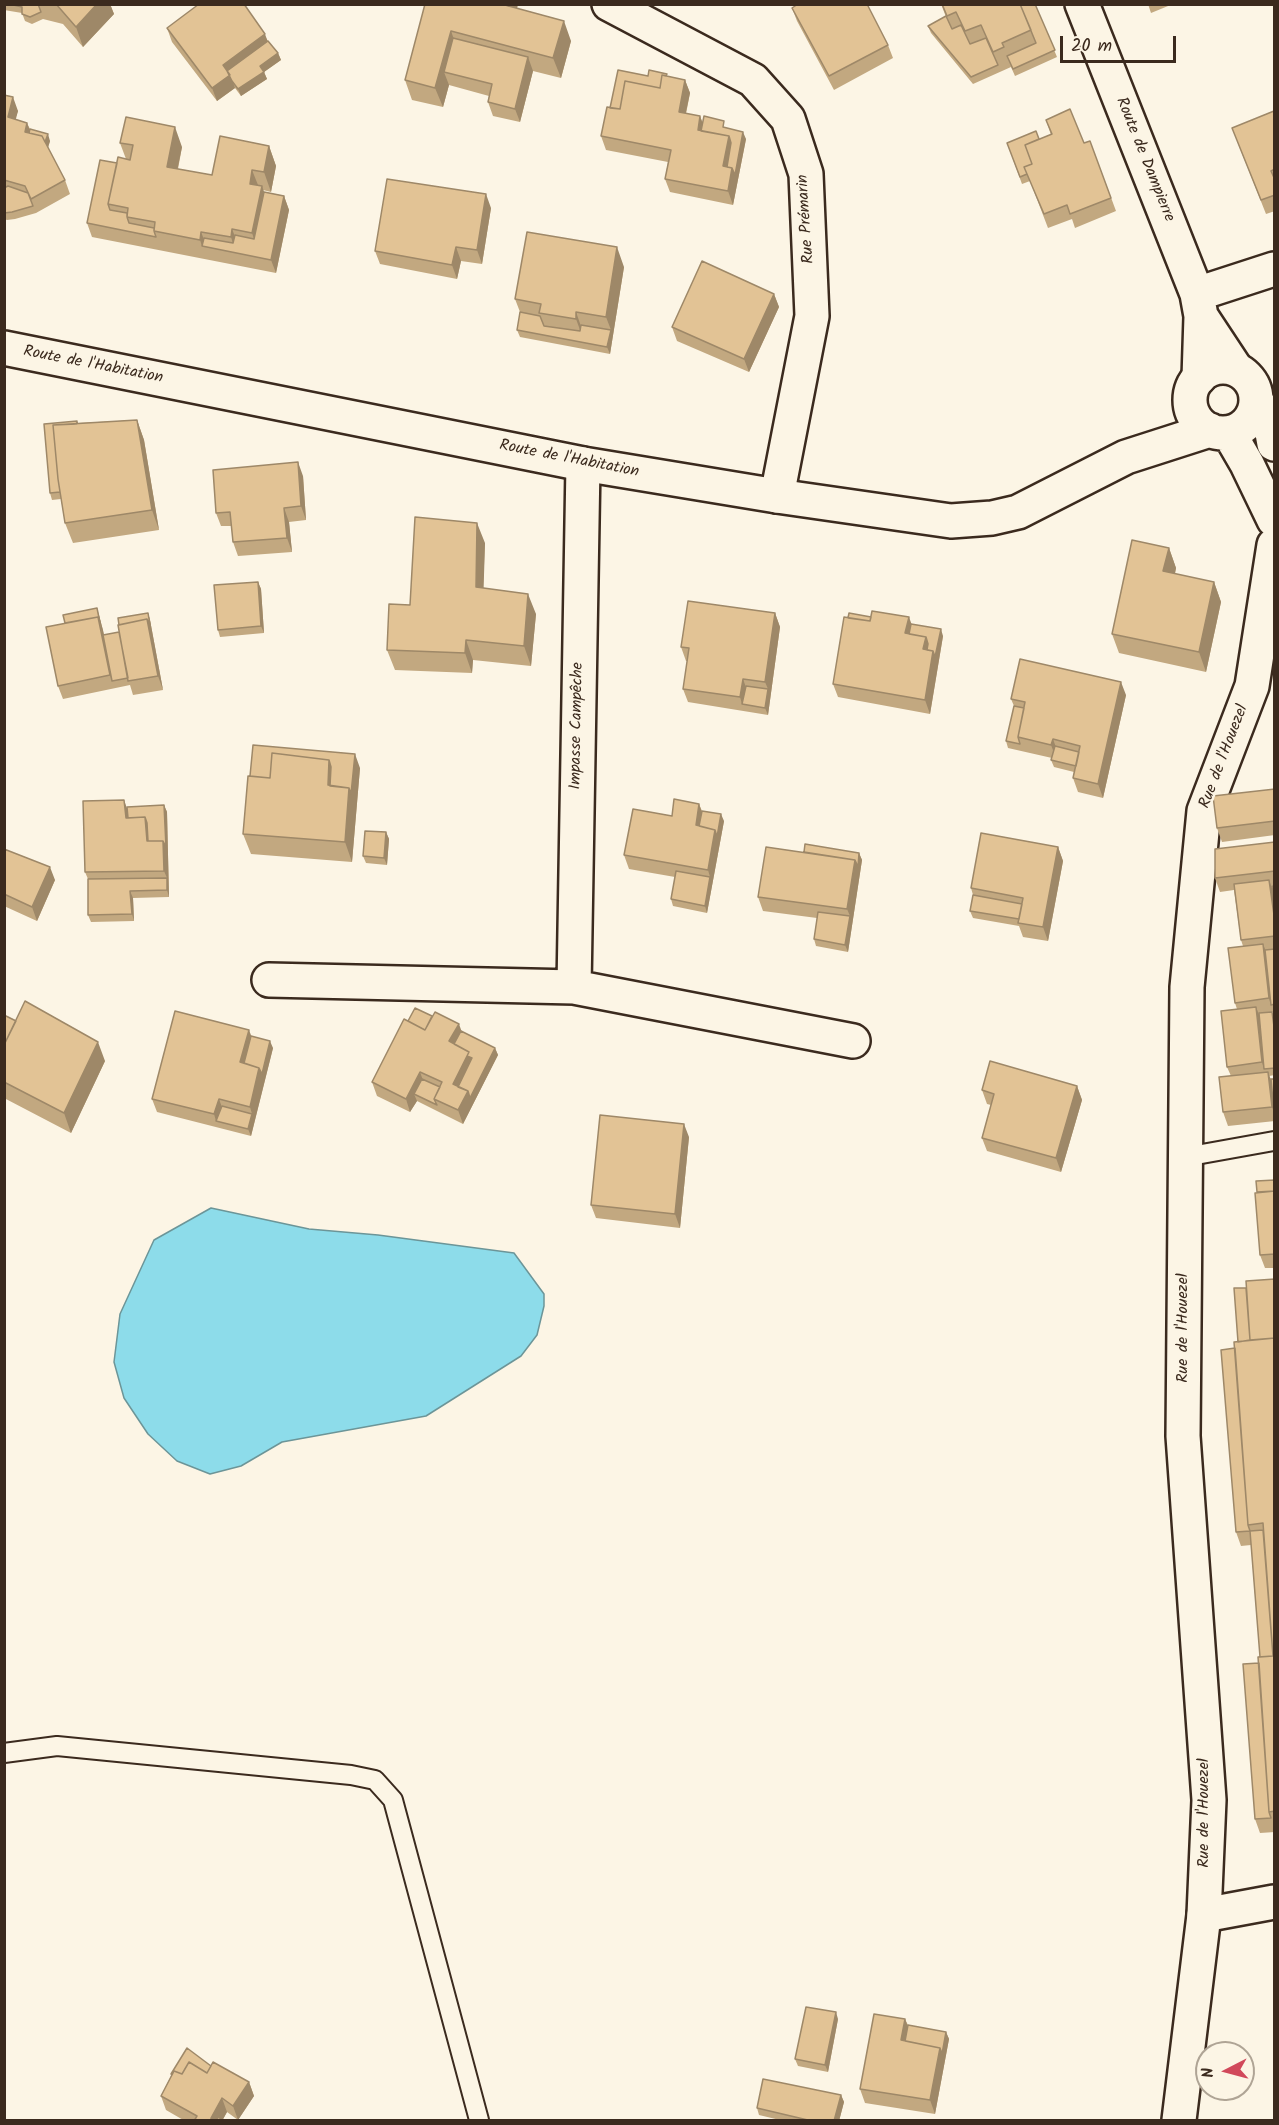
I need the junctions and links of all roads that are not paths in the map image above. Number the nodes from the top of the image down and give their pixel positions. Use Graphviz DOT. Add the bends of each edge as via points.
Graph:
graph roads {
  1 [pos="609,4"];
  2 [pos="1082,4"];
  3 [pos="1275,269"];
  4 [pos="1199,305"];
  5 [pos="4,348"];
  6 [pos="1236,369"];
  7 [pos="1195,390"];
  8 [pos="1256,399"];
  9 [pos="1219,432"];
  10 [pos="1275,444"];
  11 [pos="1126,457"];
  12 [pos="583,464"];
  13 [pos="777,496"];
  14 [pos="1275,520"];
  15 [pos="1275,545"];
  16 [pos="269,980"];
  17 [pos="573,987"];
  18 [pos="853,1041"];
  19 [pos="1275,1141"];
  20 [pos="1185,1157"];
  21 [pos="4,1754"];
  22 [pos="1275,1902"];
  23 [pos="1204,1915"];
  24 [pos="479,2121"];
  25 [pos="1179,2121"];
  1 -- 13 [label="street, Rue Prémarin" via="753,80 788,119 792,130 806,174 812,315"];
  2 -- 4 [label="street, Route de Dampierre"];
  3 -- 4 [label="street"];
  4 -- 6 [label="street, Route de Dampierre"];
  4 -- 7 [label="street, Route de Dampierre"];
  5 -- 12 [label="street, Route de l'Habitation"];
  6 -- 7 [label="street" via="1213,369"];
  6 -- 8 [label="street" via="1250,381"];
  7 -- 9 [label="street" via="1194,417"];
  7 -- 11 [label="street, Route de l'Habitation"];
  8 -- 9 [label="street" via="1251,417 1238,430"];
  8 -- 10 [label="street"];
  9 -- 11 [label="street, Route de l'Habitation"];
  9 -- 14 [label="street" via="1247,464"];
  11 -- 13 [label="street, Route de l'Habitation" via="1017,512 992,518 951,521"];
  12 -- 13 [label="street, Route de l'Habitation"];
  12 -- 17 [label="street, Impasse Campêche"];
  15 -- 20 [label="street, Rue de l'Houezel" via="1252,686 1204,811 1187,987"];
  16 -- 17 [label="street"];
  17 -- 18 [label="street"];
  19 -- 20 [label="lane"];
  20 -- 23 [label="street, Rue de l'Houezel" via="1183,1436 1209,1800"];
  21 -- 24 [label="lane" via="57,1746 375,1780 393,1800"];
  22 -- 23 [label="street"];
  23 -- 25 [label="street, Rue de l'Houezel"];
}
